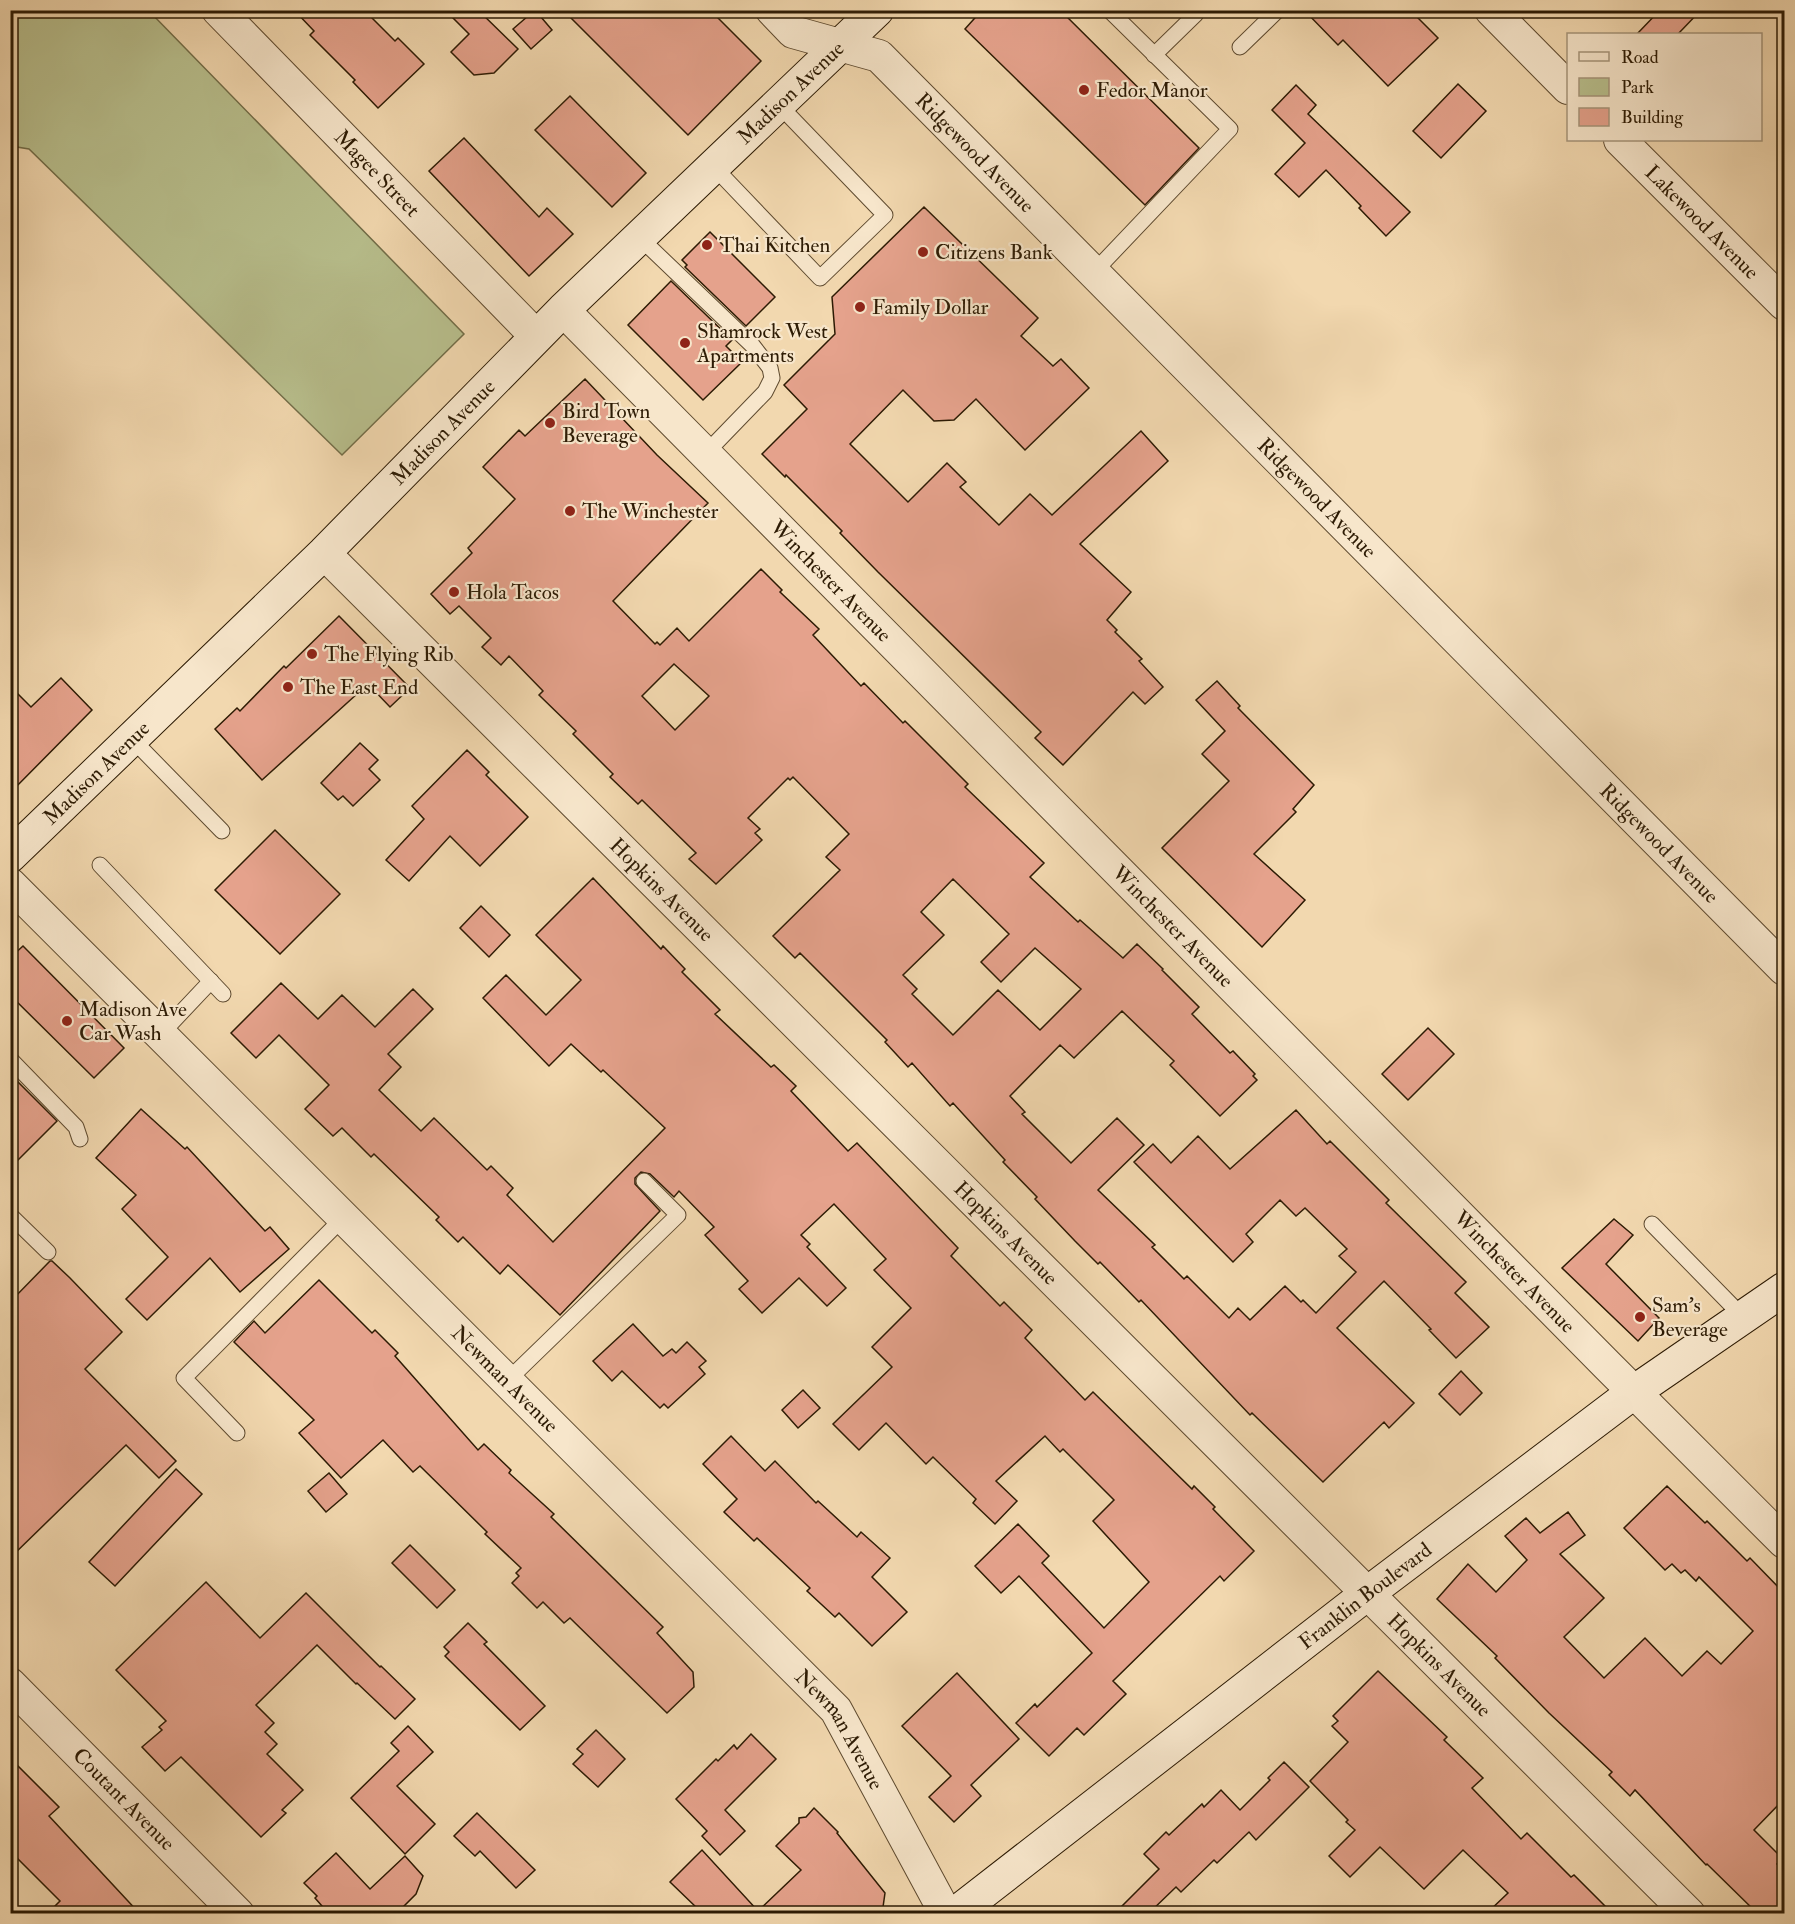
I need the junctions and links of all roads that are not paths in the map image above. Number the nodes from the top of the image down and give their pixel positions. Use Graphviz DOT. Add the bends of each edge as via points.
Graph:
graph roads {
  1 [pos="218,10"];
  2 [pos="772,10"];
  3 [pos="877,10"];
  4 [pos="1109,10"];
  5 [pos="1278,10"];
  6 [pos="1491,10"];
  7 [pos="1196,12"];
  8 [pos="842,44"];
  9 [pos="1240,47"];
  10 [pos="1154,55"];
  11 [pos="1567,86"];
  12 [pos="778,104"];
  13 [pos="1621,141"];
  14 [pos="713,166"];
  15 [pos="639,237"];
  16 [pos="1094,272"];
  17 [pos="1785,304"];
  18 [pos="563,310"];
  19 [pos="536,336"];
  20 [pos="705,454"];
  21 [pos="324,553"];
  22 [pos="132,739"];
  23 [pos="222,831"];
  24 [pos="10,856"];
  25 [pos="100,865"];
  26 [pos="10,884"];
  27 [pos="1785,969"];
  28 [pos="211,981"];
  29 [pos="223,994"];
  30 [pos="161,1034"];
  31 [pos="10,1059"];
  32 [pos="80,1139"];
  33 [pos="644,1181"];
  34 [pos="10,1215"];
  35 [pos="344,1217"];
  36 [pos="1652,1224"];
  37 [pos="48,1252"];
  38 [pos="1785,1289"];
  39 [pos="1743,1317"];
  40 [pos="507,1381"];
  41 [pos="1634,1392"];
  42 [pos="237,1433"];
  43 [pos="1785,1542"];
  44 [pos="1368,1593"];
  45 [pos="10,1684"];
  46 [pos="238,1914"];
  47 [pos="946,1914"];
  48 [pos="955,1914"];
  49 [pos="1689,1914"];
  1 -- 19 [label="street, Magee Street"];
  2 -- 8 [label="street, Ridgewood Avenue" via="793,32"];
  3 -- 8 [label="main road, Madison Avenue"];
  4 -- 10 [label="lane"];
  5 -- 9 [label="lane"];
  6 -- 11 [label="street"];
  7 -- 10 [label="lane"];
  8 -- 12 [label="main road, Madison Avenue"];
  8 -- 16 [label="street, Ridgewood Avenue" via="879,56"];
  10 -- 16 [label="lane" via="1230,129"];
  12 -- 14 [label="main road, Madison Avenue"];
  12 -- 14 [label="lane" via="885,215 820,278"];
  13 -- 17 [label="street, Lakewood Avenue"];
  14 -- 15 [label="main road, Madison Avenue"];
  15 -- 18 [label="main road, Madison Avenue"];
  15 -- 20 [label="lane" via="753,346 770,368 772,378 765,392"];
  16 -- 27 [label="street, Ridgewood Avenue"];
  18 -- 19 [label="main road, Madison Avenue"];
  18 -- 20 [label="street, Winchester Avenue"];
  19 -- 21 [label="main road, Madison Avenue"];
  20 -- 41 [label="street, Winchester Avenue"];
  21 -- 22 [label="main road, Madison Avenue"];
  21 -- 44 [label="street, Hopkins Avenue"];
  22 -- 23 [label="lane"];
  22 -- 24 [label="main road, Madison Avenue"];
  25 -- 28 [label="lane"];
  26 -- 30 [label="street, Newman Avenue"];
  28 -- 29 [label="lane"];
  28 -- 30 [label="lane"];
  30 -- 35 [label="street, Newman Avenue"];
  31 -- 32 [label="lane" via="76,1127"];
  33 -- 40 [label="lane" via="678,1215"];
  34 -- 37 [label="lane"];
  35 -- 40 [label="street, Newman Avenue"];
  35 -- 42 [label="lane" via="184,1378"];
  36 -- 39 [label="lane"];
  38 -- 39 [label="main road, Franklin Boulevard"];
  39 -- 41 [label="main road, Franklin Boulevard"];
  40 -- 47 [label="street, Newman Avenue" via="836,1710"];
  41 -- 43 [label="street, Winchester Avenue"];
  41 -- 44 [label="main road, Franklin Boulevard"];
  44 -- 48 [label="main road, Franklin Boulevard"];
  44 -- 49 [label="street, Hopkins Avenue"];
  45 -- 46 [label="street, Coutant Avenue"];
}
